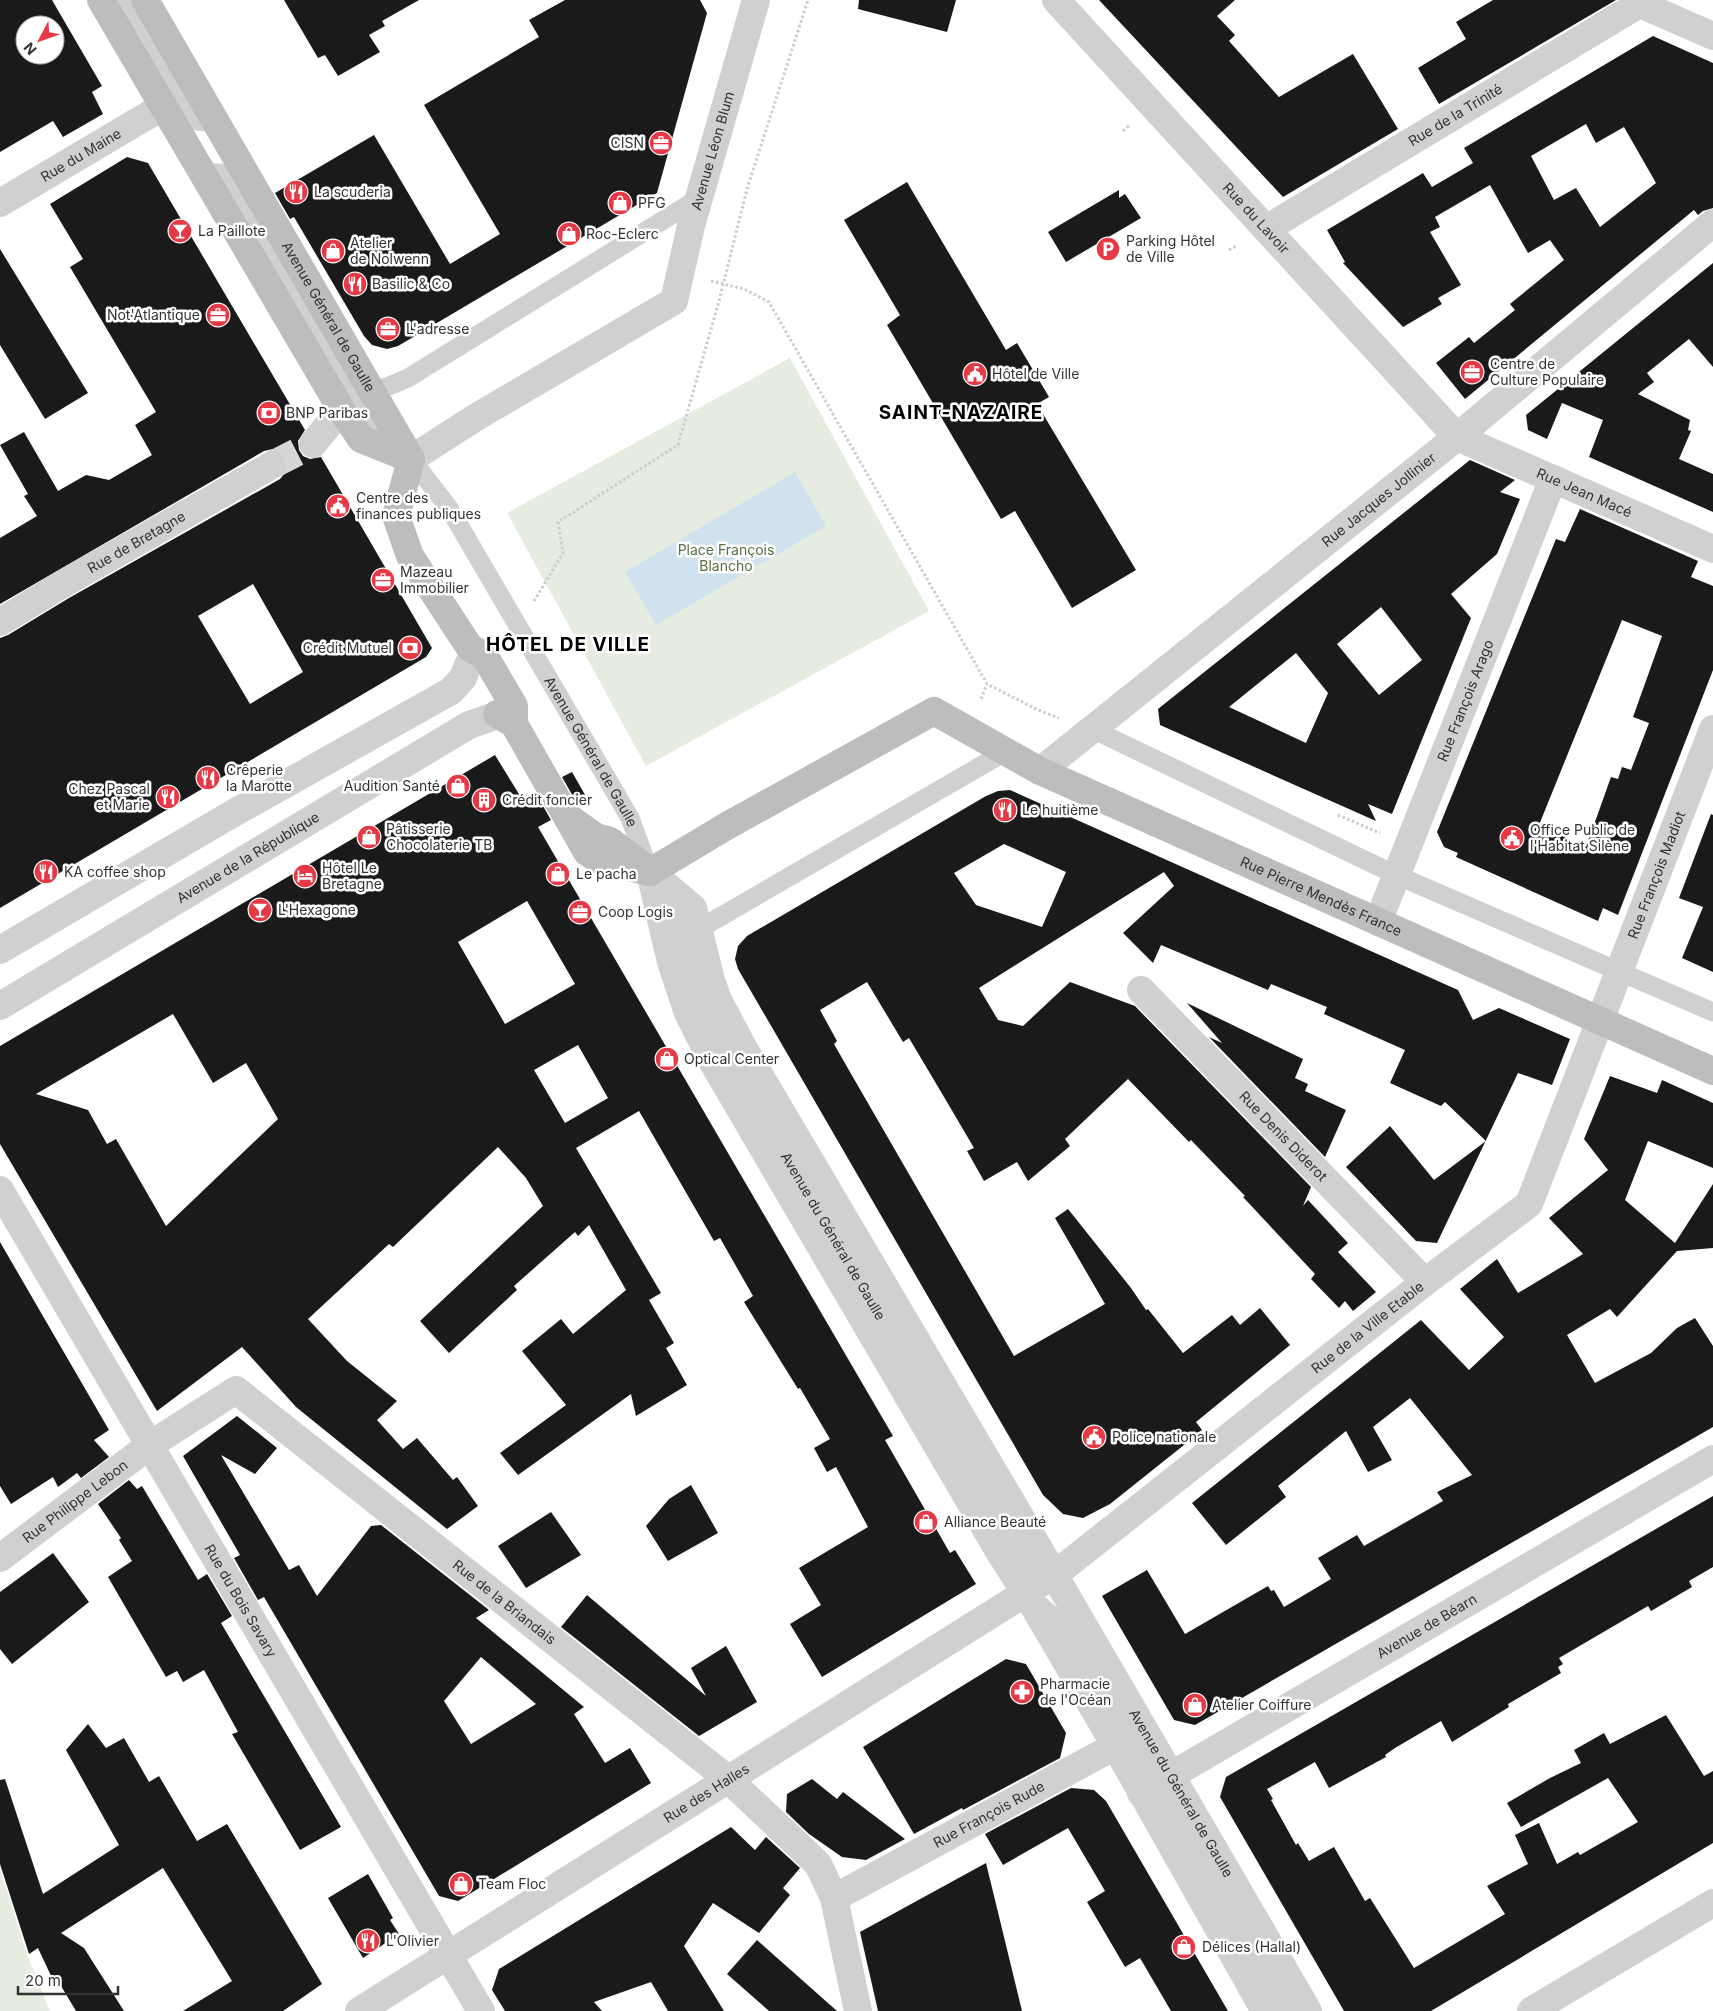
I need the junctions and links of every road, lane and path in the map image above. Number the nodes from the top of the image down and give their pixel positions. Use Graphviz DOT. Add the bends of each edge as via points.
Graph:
graph roads {
  1 [pos="101,0"];
  2 [pos="121,0"];
  3 [pos="145,0"];
  4 [pos="808,0"];
  5 [pos="1056,0"];
  6 [pos="1642,1"];
  7 [pos="754,2"];
  8 [pos="1713,36"];
  9 [pos="162,107"];
  10 [pos="215,122"];
  11 [pos="700,198"];
  12 [pos="0,203"];
  13 [pos="1713,223"];
  14 [pos="1266,229"];
  15 [pos="722,285"];
  16 [pos="356,400"];
  17 [pos="1457,437"];
  18 [pos="313,444"];
  19 [pos="411,459"];
  20 [pos="272,465"];
  21 [pos="1554,479"];
  22 [pos="1713,549"];
  23 [pos="533,602"];
  24 [pos="0,622"];
  25 [pos="469,656"];
  26 [pos="987,684"];
  27 [pos="981,698"];
  28 [pos="506,719"];
  29 [pos="1092,729"];
  30 [pos="1713,729"];
  31 [pos="1005,752"];
  32 [pos="1040,772"];
  33 [pos="650,872"];
  34 [pos="1396,875"];
  35 [pos="1378,922"];
  36 [pos="699,930"];
  37 [pos="0,950"];
  38 [pos="1618,972"];
  39 [pos="1142,990"];
  40 [pos="0,1006"];
  41 [pos="1713,1012"];
  42 [pos="1599,1020"];
  43 [pos="1713,1071"];
  44 [pos="0,1190"];
  45 [pos="1425,1282"];
  46 [pos="150,1445"];
  47 [pos="1713,1459"];
  48 [pos="0,1558"];
  49 [pos="1054,1575"];
  50 [pos="1026,1593"];
  51 [pos="1127,1735"];
  52 [pos="728,1779"];
  53 [pos="1156,1784"];
  54 [pos="834,1898"];
  55 [pos="1713,1903"];
  56 [pos="448,1954"];
  57 [pos="359,2011"];
  58 [pos="481,2011"];
  59 [pos="858,2011"];
  60 [pos="1265,2011"];
  61 [pos="1289,2011"];
  62 [pos="1308,2011"];
  63 [pos="1531,2011"];
  1 -- 9 [label="main road, Avenue Général de Gaulle"];
  2 -- 10 [label="lane" via="192,121"];
  3 -- 10 [label="main road, Avenue Général de Gaulle"];
  4 -- 15 [label="path" via="746,189"];
  5 -- 14 [label="street, Rue du Lavoir"];
  6 -- 8 [label="street"];
  6 -- 14 [label="street, Rue de la Trinité"];
  7 -- 11 [label="street, Avenue Léon Blum"];
  9 -- 12 [label="street, Rue du Maine"];
  9 -- 16 [label="main road, Avenue Général de Gaulle"];
  10 -- 16 [label="main road, Avenue Général de Gaulle"];
  11 -- 16 [label="lane" via="408,378"];
  11 -- 19 [label="street, Avenue Léon Blum" via="674,301"];
  13 -- 17 [label="street, Rue Jacques Jollinier"];
  14 -- 17 [label="street, Rue du Lavoir"];
  15 -- 23 [label="path" via="678,446 558,522 562,553"];
  15 -- 26 [label="path" via="744,289 769,302"];
  16 -- 18 [label="street"];
  16 -- 19 [label="main road, Avenue Général de Gaulle" via="361,439"];
  17 -- 21 [label="street, Rue Jean Macé"];
  17 -- 29 [label="street, Rue Jacques Jollinier"];
  19 -- 25 [label="main road" via="396,516 410,556"];
  19 -- 33 [label="lane, Avenue Général de Gaulle" via="449,508 554,685 630,818"];
  20 -- 24 [label="street, Rue de Bretagne"];
  21 -- 22 [label="street, Rue Jean Macé"];
  21 -- 34 [label="street, Rue François Arago"];
  25 -- 28 [label="main road" via="484,655 514,706"];
  25 -- 37 [label="street" via="463,678 450,691"];
  26 -- 27 [label="path"];
  26 -- 29 [label="path" via="1038,710"];
  28 -- 33 [label="main road" via="587,852 599,860"];
  28 -- 40 [label="street, Avenue de la République" via="469,725"];
  29 -- 32 [label="street, Rue Jacques Jollinier"];
  29 -- 34 [label="lane"];
  30 -- 38 [label="street, Rue François Madiot"];
  31 -- 32 [label="main road, Rue Pierre Mendès France"];
  31 -- 33 [label="main road, Rue Pierre Mendès France" via="934,711"];
  31 -- 36 [label="lane"];
  32 -- 35 [label="main road, Rue Pierre Mendès France"];
  33 -- 36 [label="street, Avenue du Général de Gaulle" via="693,908"];
  33 -- 49 [label="lane, Avenue du Général de Gaulle" via="676,919 702,1006 725,1052 1027,1566"];
  33 -- 50 [label="street, Avenue du Général de Gaulle" via="671,962 688,1013 712,1061"];
  34 -- 35 [label="street, Rue François Arago"];
  34 -- 38 [label="lane"];
  35 -- 42 [label="main road, Rue Pierre Mendès France"];
  36 -- 49 [label="street, Avenue du Général de Gaulle" via="702,952 718,1000"];
  38 -- 41 [label="lane"];
  38 -- 42 [label="street, Rue François Madiot"];
  39 -- 45 [label="street, Rue Denis Diderot"];
  42 -- 43 [label="main road, Rue Pierre Mendès France"];
  42 -- 45 [label="street, Rue de la Ville Etable" via="1529,1204"];
  44 -- 46 [label="street, Rue du Bois Savary"];
  45 -- 49 [label="street, Rue de la Ville Etable"];
  46 -- 48 [label="street, Rue Philippe Lebon"];
  46 -- 52 [label="street, Rue de la Briandais" via="236,1390"];
  46 -- 56 [label="street, Rue du Bois Savary"];
  47 -- 53 [label="street, Avenue de Béarn"];
  49 -- 50 [label="street, Rue des Halles"];
  49 -- 51 [label="street, Avenue du Général de Gaulle"];
  50 -- 51 [label="street, Avenue du Général de Gaulle"];
  50 -- 52 [label="street, Rue des Halles"];
  51 -- 53 [label="street, Avenue du Général de Gaulle"];
  51 -- 54 [label="street, Rue François Rude"];
  52 -- 54 [label="street, Rue de la Briandais" via="818,1864"];
  52 -- 56 [label="street, Rue des Halles"];
  53 -- 60 [label="street, Avenue du Général de Gaulle"];
  53 -- 61 [label="lane, Avenue du Général de Gaulle"];
  53 -- 62 [label="street, Avenue du Général de Gaulle"];
  54 -- 59 [label="street, Rue de la Briandais"];
  55 -- 63 [label="street"];
  56 -- 57 [label="street, Rue des Halles"];
  56 -- 58 [label="street, Rue du Bois Savary"];
}
